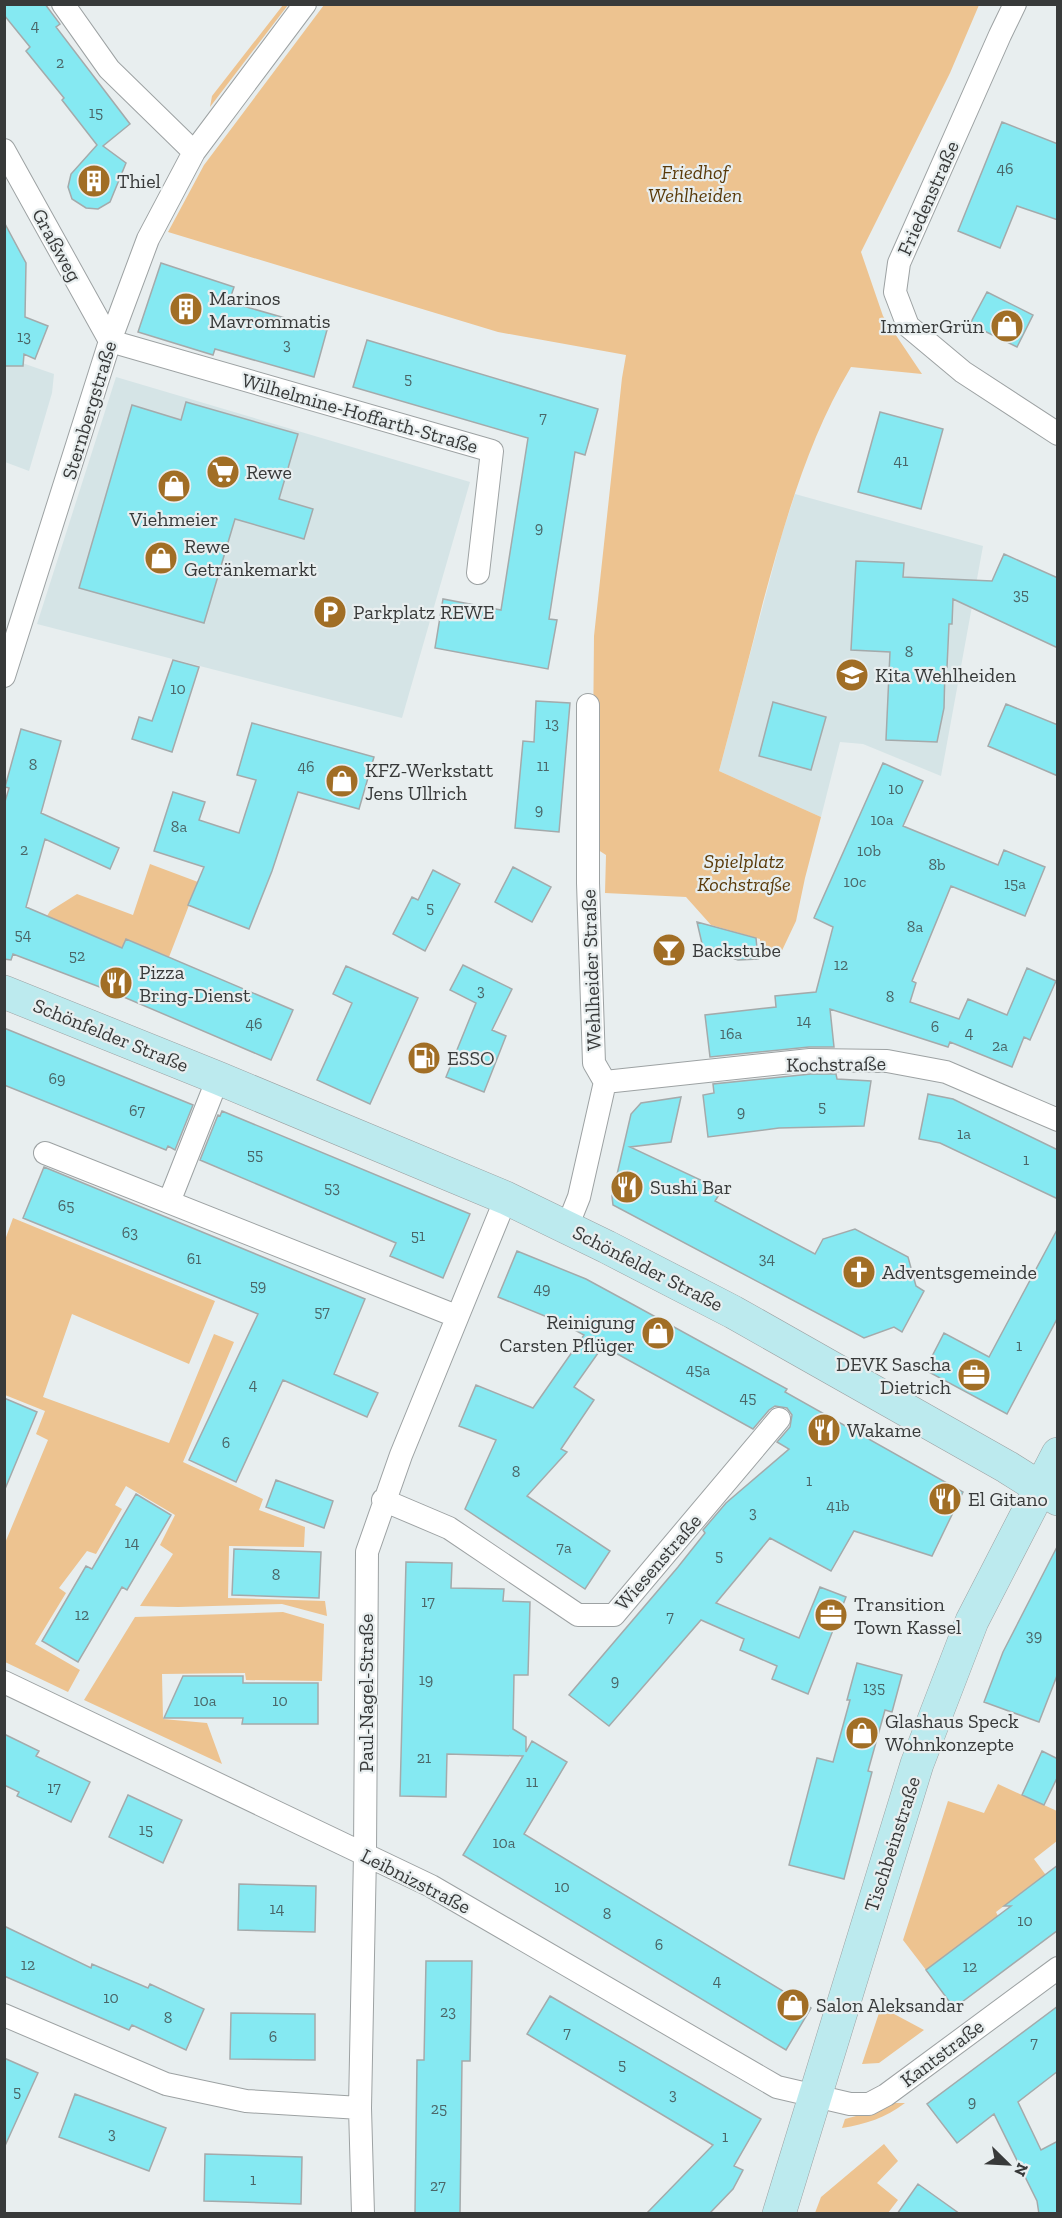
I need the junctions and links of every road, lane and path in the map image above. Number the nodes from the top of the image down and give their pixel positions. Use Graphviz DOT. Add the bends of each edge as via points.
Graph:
graph roads {
  1 [pos="63,4"];
  2 [pos="305,4"];
  3 [pos="1015,4"];
  4 [pos="4,150"];
  5 [pos="194,152"];
  6 [pos="110,340"];
  7 [pos="1058,434"];
  8 [pos="478,573"];
  9 [pos="4,676"];
  10 [pos="588,705"];
  11 [pos="4,992"];
  12 [pos="218,1078"];
  13 [pos="605,1082"];
  14 [pos="1058,1120"];
  15 [pos="45,1153"];
  16 [pos="506,1198"];
  17 [pos="169,1202"];
  18 [pos="567,1227"];
  19 [pos="456,1316"];
  20 [pos="779,1419"];
  21 [pos="1058,1454"];
  22 [pos="1049,1493"];
  23 [pos="383,1500"];
  24 [pos="4,1682"];
  25 [pos="365,1854"];
  26 [pos="1058,1968"];
  27 [pos="4,2015"];
  28 [pos="816,2097"];
  29 [pos="360,2108"];
  30 [pos="363,2214"];
  31 [pos="779,2214"];
  1 -- 5 [label="street" via="109,69"];
  2 -- 5 [label="street, Sternbergstraße"];
  3 -- 7 [label="street, Friedenstraße" via="899,263 895,292 908,326 926,343"];
  4 -- 6 [label="street, Graßweg"];
  5 -- 6 [label="street, Sternbergstraße" via="148,239"];
  6 -- 8 [label="street, Wilhelmine-Hoffarth-Straße" via="492,451"];
  6 -- 9 [label="street, Sternbergstraße"];
  10 -- 13 [label="street, Wehlheider Straße" via="594,1062"];
  11 -- 12 [label="main road, Schönfelder Straße"];
  12 -- 16 [label="main road, Schönfelder Straße"];
  12 -- 17 [label="street"];
  13 -- 14 [label="street, Kochstraße" via="810,1060 887,1061 946,1072"];
  13 -- 18 [label="street" via="579,1197"];
  15 -- 17 [label="street"];
  16 -- 18 [label="main road, Schönfelder Straße"];
  16 -- 19 [label="street, Paul-Nagel-Straße"];
  17 -- 19 [label="street"];
  18 -- 22 [label="main road, Schönfelder Straße" via="733,1311"];
  19 -- 23 [label="street, Paul-Nagel-Straße"];
  20 -- 23 [label="street, Wiesenstraße" via="614,1615 578,1615 449,1528"];
  21 -- 22 [label="main road, Tischbeinstraße"];
  22 -- 28 [label="main road, Tischbeinstraße" via="972,1621 917,1764"];
  23 -- 25 [label="street, Paul-Nagel-Straße" via="366,1552"];
  24 -- 25 [label="street, Leibnizstraße"];
  25 -- 28 [label="street, Leibnizstraße" via="431,1886 777,2087"];
  25 -- 29 [label="street, Paul-Nagel-Straße"];
  26 -- 28 [label="street, Kantstraße" via="869,2104"];
  27 -- 29 [label="street" via="166,2084 246,2101"];
  28 -- 31 [label="main road, Tischbeinstraße"];
  29 -- 30 [label="street, Paul-Nagel-Straße"];
}
